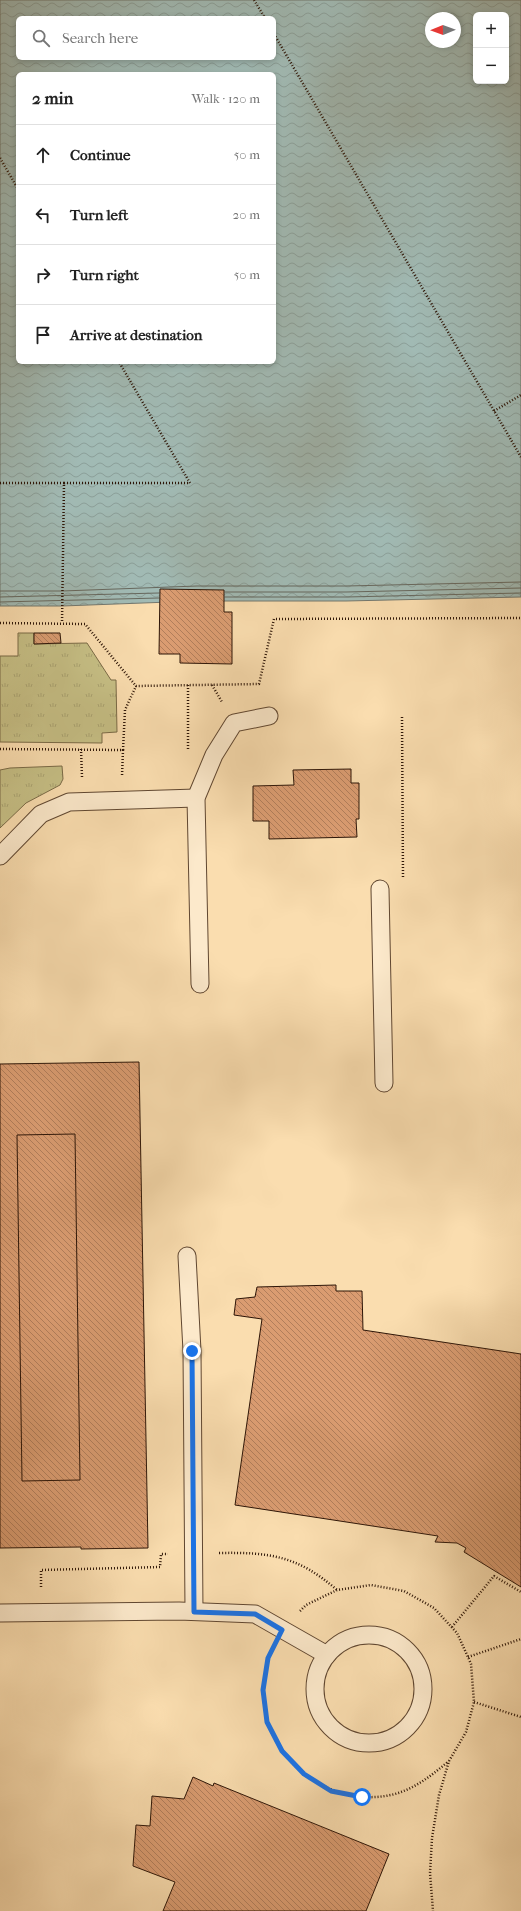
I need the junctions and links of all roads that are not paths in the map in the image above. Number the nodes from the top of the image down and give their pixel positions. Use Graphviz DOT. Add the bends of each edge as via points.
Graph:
graph roads {
  1 [pos="269,716"];
  2 [pos="196,798"];
  3 [pos="0,856"];
  4 [pos="380,889"];
  5 [pos="200,984"];
  6 [pos="384,1083"];
  7 [pos="186,1256"];
  8 [pos="194,1612"];
  9 [pos="0,1613"];
  10 [pos="327,1655"];
  1 -- 2 [label="lane" via="234,723 214,755"];
  2 -- 3 [label="lane" via="69,802 41,814"];
  2 -- 5 [label="lane"];
  4 -- 6 [label="lane"];
  7 -- 8 [label="lane" via="192,1351"];
  8 -- 9 [label="lane"];
  8 -- 10 [label="lane" via="255,1614"];
  10 -- 10 [label="lane" via="341,1643 358,1636 377,1635 395,1641 410,1652 420,1669 424,1687 422,1704 415,1720 403,1733 388,1741 354,1742 339,1735 326,1723 318,1708 315,1690 318,1672"];
}
